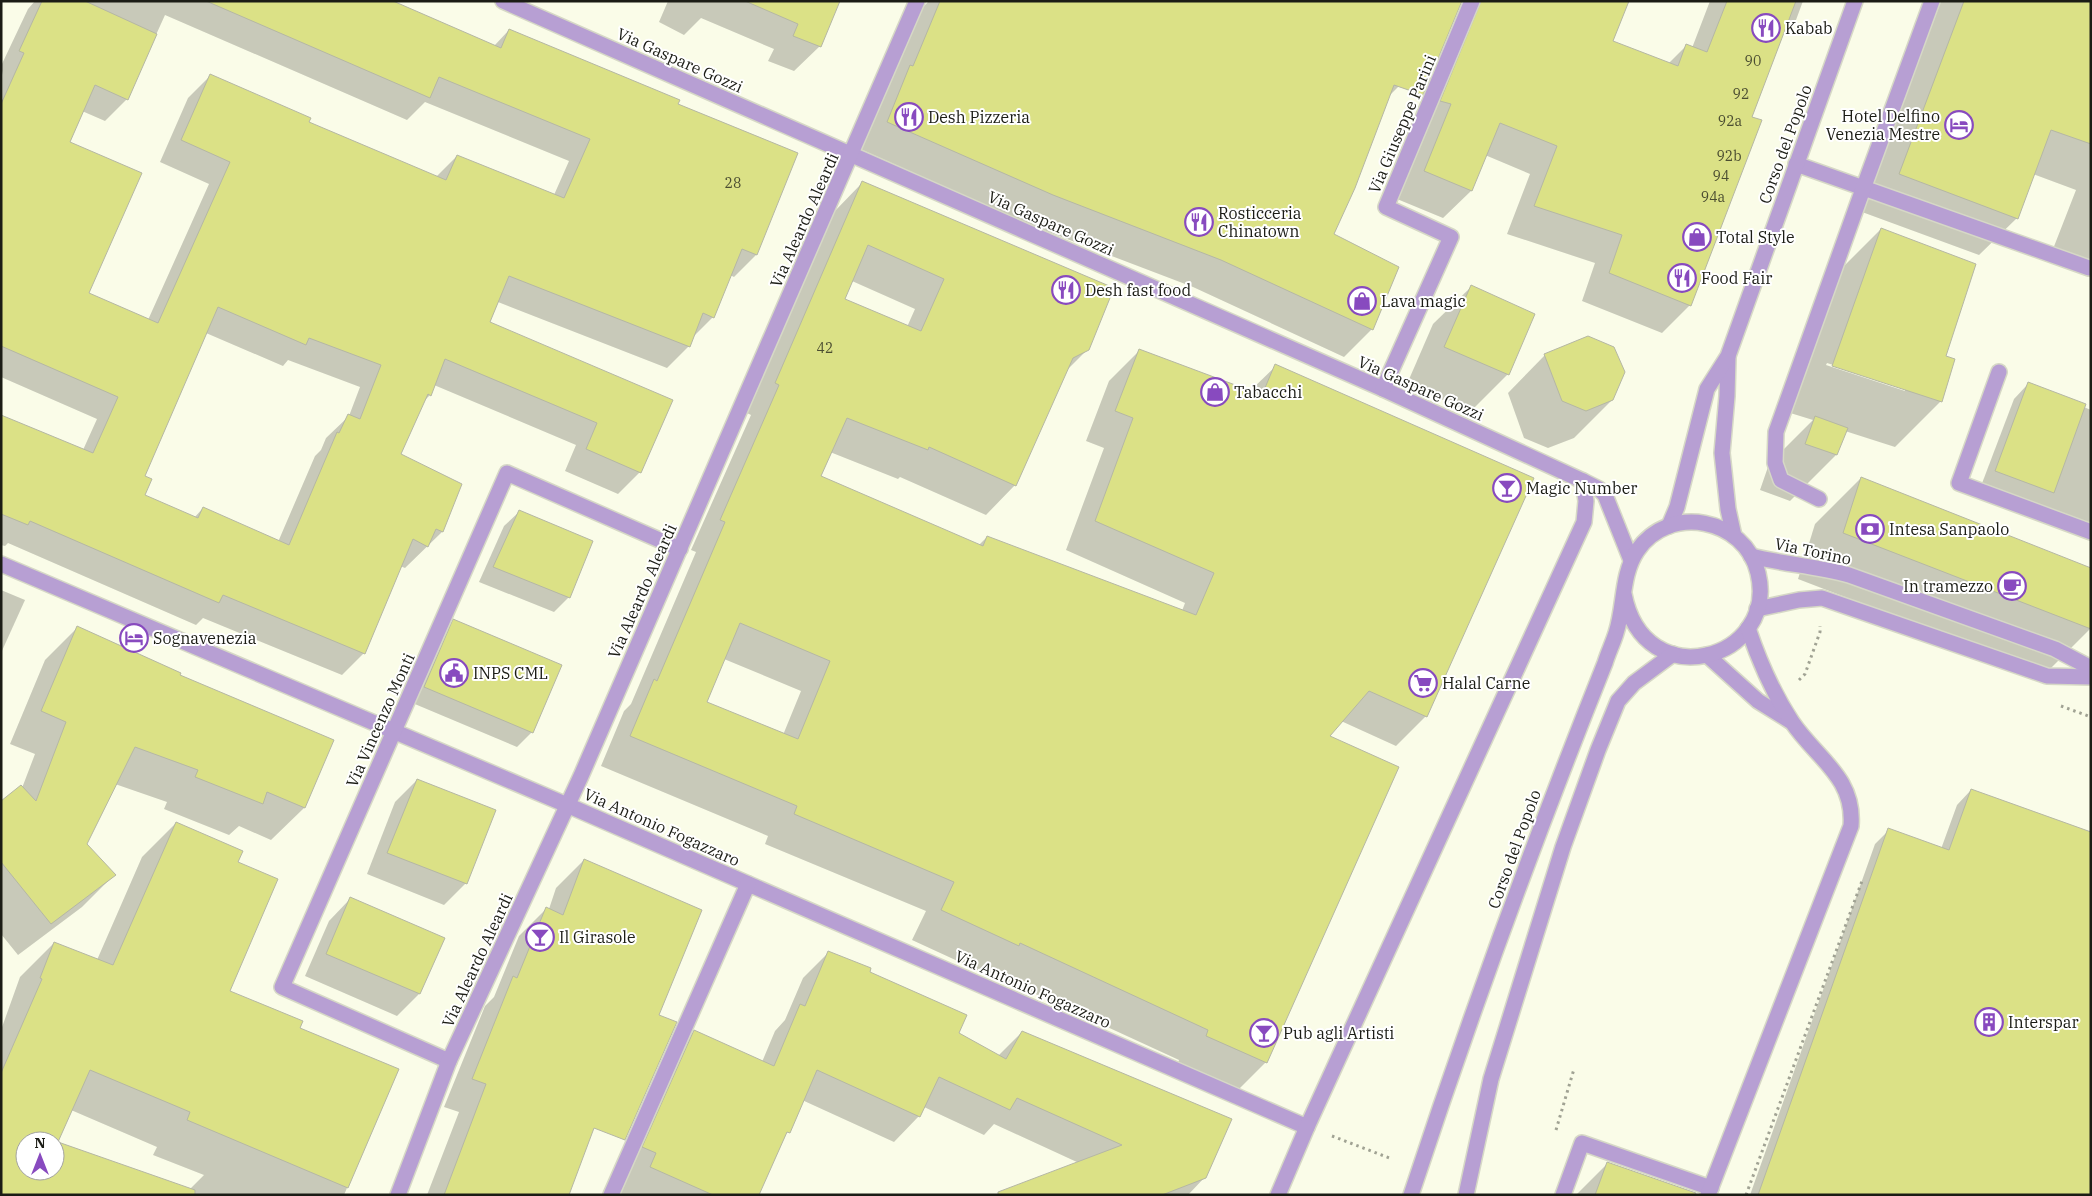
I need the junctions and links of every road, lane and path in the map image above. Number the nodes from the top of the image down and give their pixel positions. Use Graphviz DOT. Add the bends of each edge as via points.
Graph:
graph roads {
  1 [pos="503,1"];
  2 [pos="917,1"];
  3 [pos="1472,1"];
  4 [pos="1855,1"];
  5 [pos="1932,1"];
  6 [pos="852,154"];
  7 [pos="1796,164"];
  8 [pos="1863,189"];
  9 [pos="2089,268"];
  10 [pos="1728,356"];
  11 [pos="1999,372"];
  12 [pos="1382,389"];
  13 [pos="1583,481"];
  14 [pos="1819,499"];
  15 [pos="1670,526"];
  16 [pos="2091,532"];
  17 [pos="1734,536"];
  18 [pos="680,549"];
  19 [pos="1751,556"];
  20 [pos="1631,560"];
  21 [pos="1,564"];
  22 [pos="1624,594"];
  23 [pos="1757,609"];
  24 [pos="1820,620"];
  25 [pos="1748,628"];
  26 [pos="1672,654"];
  27 [pos="1707,655"];
  28 [pos="2091,668"];
  29 [pos="2091,677"];
  30 [pos="1794,684"];
  31 [pos="1794,724"];
  32 [pos="394,732"];
  33 [pos="567,805"];
  34 [pos="1864,873"];
  35 [pos="748,884"];
  36 [pos="449,1060"];
  37 [pos="1574,1069"];
  38 [pos="1307,1127"];
  39 [pos="1553,1138"];
  40 [pos="1392,1159"];
  41 [pos="1709,1191"];
  42 [pos="398,1195"];
  43 [pos="611,1195"];
  44 [pos="1278,1195"];
  45 [pos="1411,1195"];
  46 [pos="1466,1195"];
  47 [pos="1564,1195"];
  48 [pos="1746,1195"];
  1 -- 6 [label="street, Via Gaspare Gozzi"];
  2 -- 6 [label="street, Via Aleardo Aleardi"];
  3 -- 12 [label="street, Via Giuseppe Parini" via="1386,208 1451,237"];
  4 -- 7 [label="street, Corso del Popolo"];
  5 -- 8 [label="street"];
  6 -- 12 [label="street, Via Gaspare Gozzi"];
  6 -- 18 [label="street, Via Aleardo Aleardi"];
  7 -- 8 [label="street"];
  7 -- 10 [label="street, Corso del Popolo"];
  8 -- 9 [label="street"];
  8 -- 14 [label="street" via="1776,432 1775,463 1781,480"];
  10 -- 15 [label="street, Corso del Popolo" via="1707,389"];
  10 -- 17 [label="street, Corso del Popolo" via="1722,453"];
  11 -- 16 [label="street" via="1959,483"];
  12 -- 13 [label="street, Via Gaspare Gozzi"];
  13 -- 20 [label="street, Via Gaspare Gozzi" via="1605,495"];
  13 -- 38 [label="street" via="1586,501 1584,522"];
  15 -- 17 [label="street, Corso del Popolo" via="1703,522"];
  15 -- 20 [label="street" via="1647,539"];
  17 -- 19 [label="street, Corso del Popolo"];
  18 -- 32 [label="street, Via Vincenzo Monti" via="507,473"];
  18 -- 33 [label="street, Via Aleardo Aleardi"];
  19 -- 23 [label="street, Corso del Popolo" via="1758,572 1760,591"];
  19 -- 28 [label="street, Via Torino" via="1849,576 2055,649"];
  20 -- 22 [label="street"];
  21 -- 32 [label="street, Via Antonio Fogazzaro"];
  22 -- 26 [label="street, Corso del Popolo" via="1634,625 1651,642"];
  22 -- 45 [label="street, Corso del Popolo" via="1616,633 1556,785"];
  23 -- 25 [label="street, Corso del Popolo"];
  23 -- 29 [label="street" via="1822,598 2047,676"];
  24 -- 30 [label="path" via="1820,632 1805,674"];
  25 -- 27 [label="street, Corso del Popolo" via="1726,648"];
  25 -- 31 [label="street" via="1778,699"];
  26 -- 27 [label="street, Corso del Popolo"];
  26 -- 46 [label="street" via="1634,683 1618,701 1598,750 1563,847 1491,1079"];
  27 -- 31 [label="street" via="1758,701"];
  31 -- 41 [label="street" via="1843,783 1852,813 1851,826"];
  32 -- 33 [label="street, Via Antonio Fogazzaro"];
  32 -- 36 [label="street, Via Vincenzo Monti" via="282,987"];
  33 -- 35 [label="street, Via Antonio Fogazzaro"];
  33 -- 36 [label="street, Via Aleardo Aleardi"];
  34 -- 48 [label="path"];
  35 -- 38 [label="street, Via Antonio Fogazzaro"];
  35 -- 43 [label="street"];
  36 -- 42 [label="street, Via Aleardo Aleardi"];
  37 -- 39 [label="path"];
  38 -- 40 [label="path"];
  38 -- 44 [label="street"];
  41 -- 47 [label="street" via="1582,1143"];
}
